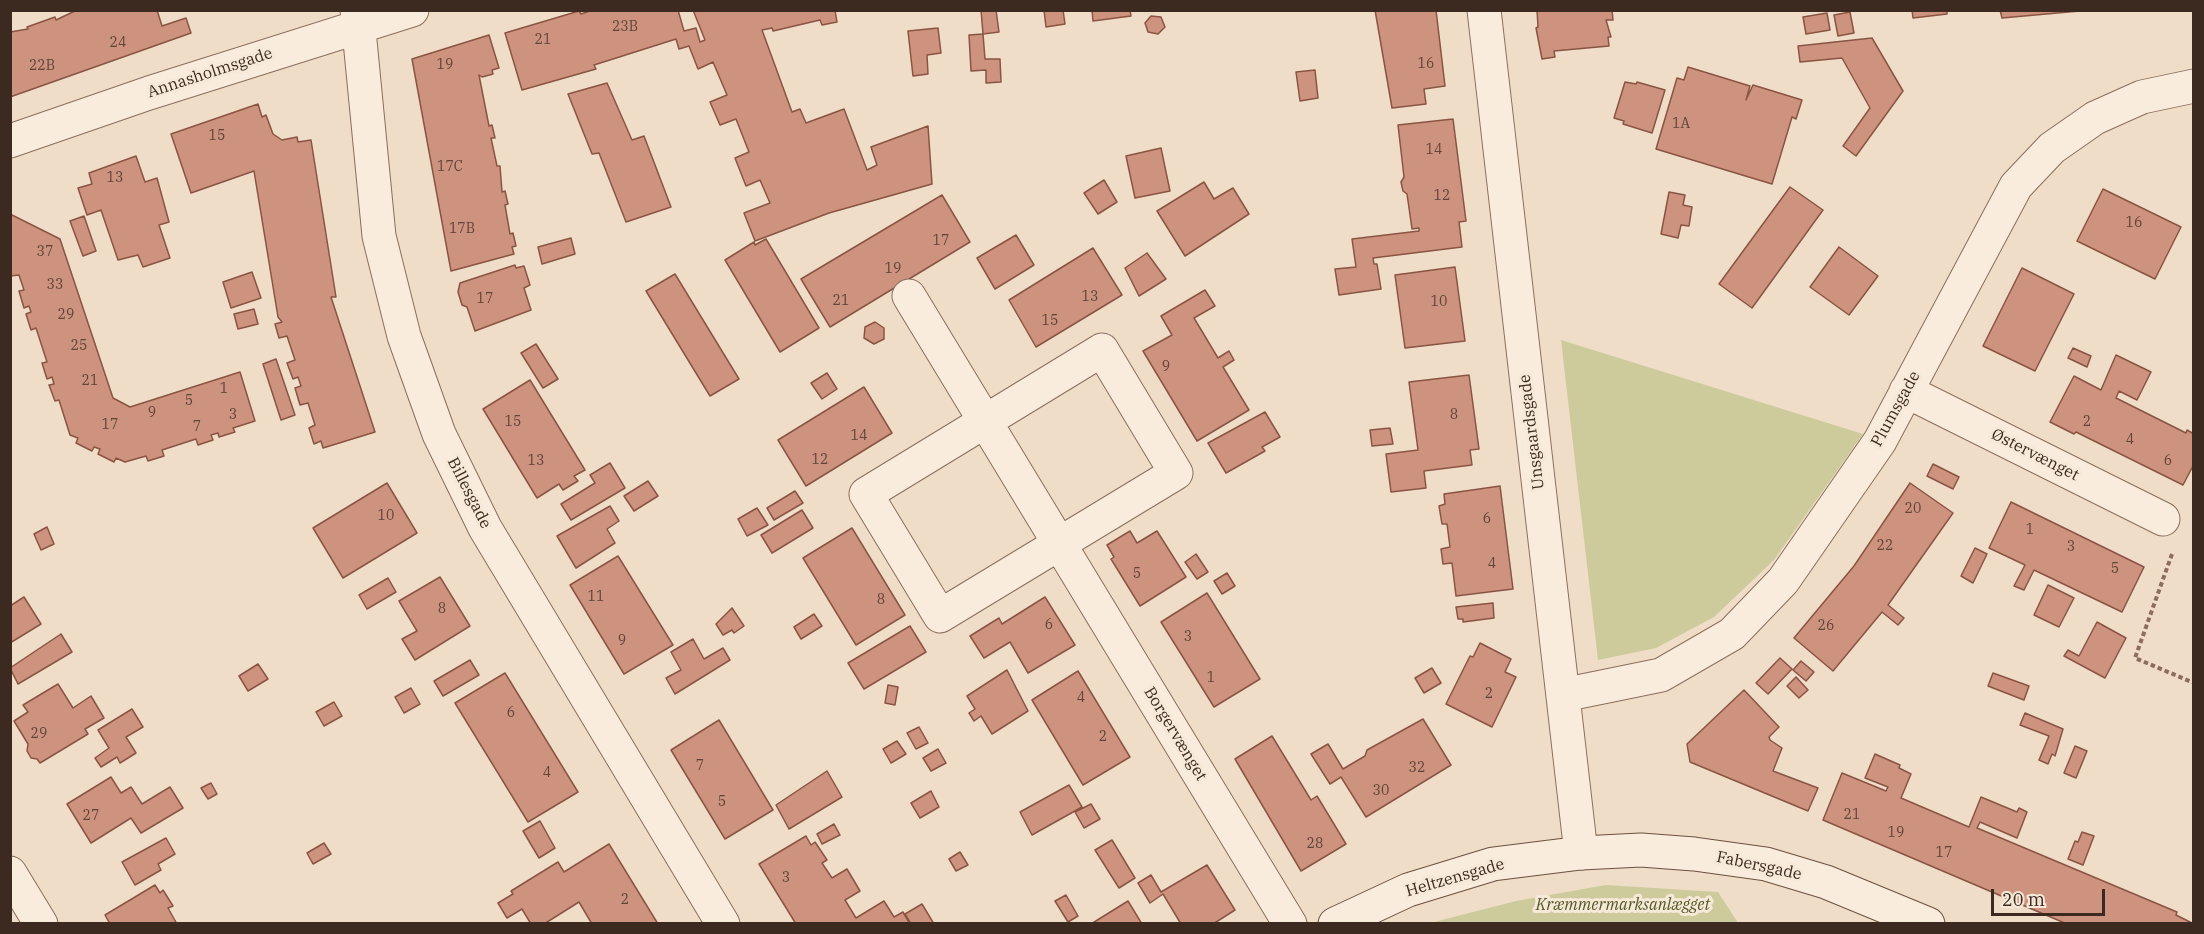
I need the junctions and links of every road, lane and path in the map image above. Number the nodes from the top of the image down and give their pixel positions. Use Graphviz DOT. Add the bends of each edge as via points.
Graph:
graph roads {
  1 [pos="412,10"];
  2 [pos="1484,10"];
  3 [pos="358,18"];
  4 [pos="2193,86"];
  5 [pos="10,141"];
  6 [pos="909,296"];
  7 [pos="1906,391"];
  8 [pos="985,422"];
  9 [pos="2163,519"];
  10 [pos="1059,544"];
  11 [pos="2193,683"];
  12 [pos="1563,695"];
  13 [pos="1581,853"];
  14 [pos="10,873"];
  15 [pos="41,924"];
  16 [pos="723,924"];
  17 [pos="1290,924"];
  18 [pos="1335,924"];
  19 [pos="1928,924"];
  1 -- 3 [label="street, Annasholmsgade"];
  2 -- 12 [label="street, Unsgaardsgade"];
  3 -- 5 [label="street, Annasholmsgade"];
  3 -- 16 [label="street, Billesgade" via="379,236 404,336 439,434 485,528"];
  4 -- 7 [label="street, Plumsgade" via="2142,97 2094,118 2052,148 2016,186"];
  6 -- 8 [label="street, Borgervænget"];
  7 -- 9 [label="street, Østervænget"];
  7 -- 12 [label="street, Plumsgade" via="1880,441 1783,581 1732,634 1661,675"];
  8 -- 10 [label="street, Borgervænget"];
  8 -- 10 [label="street" via="1102,350 1176,472"];
  8 -- 10 [label="street" via="866,494 940,616"];
  9 -- 11 [label="path" via="2183,524 2135,658"];
  10 -- 17 [label="street, Borgervænget"];
  12 -- 13 [label="street, Unsgaardsgade"];
  13 -- 18 [label="street, Heltzensgade" via="1493,864 1408,890"];
  13 -- 19 [label="street, Fabersgade" via="1652,851 1766,864 1826,882"];
  14 -- 15 [label="street"];
}
